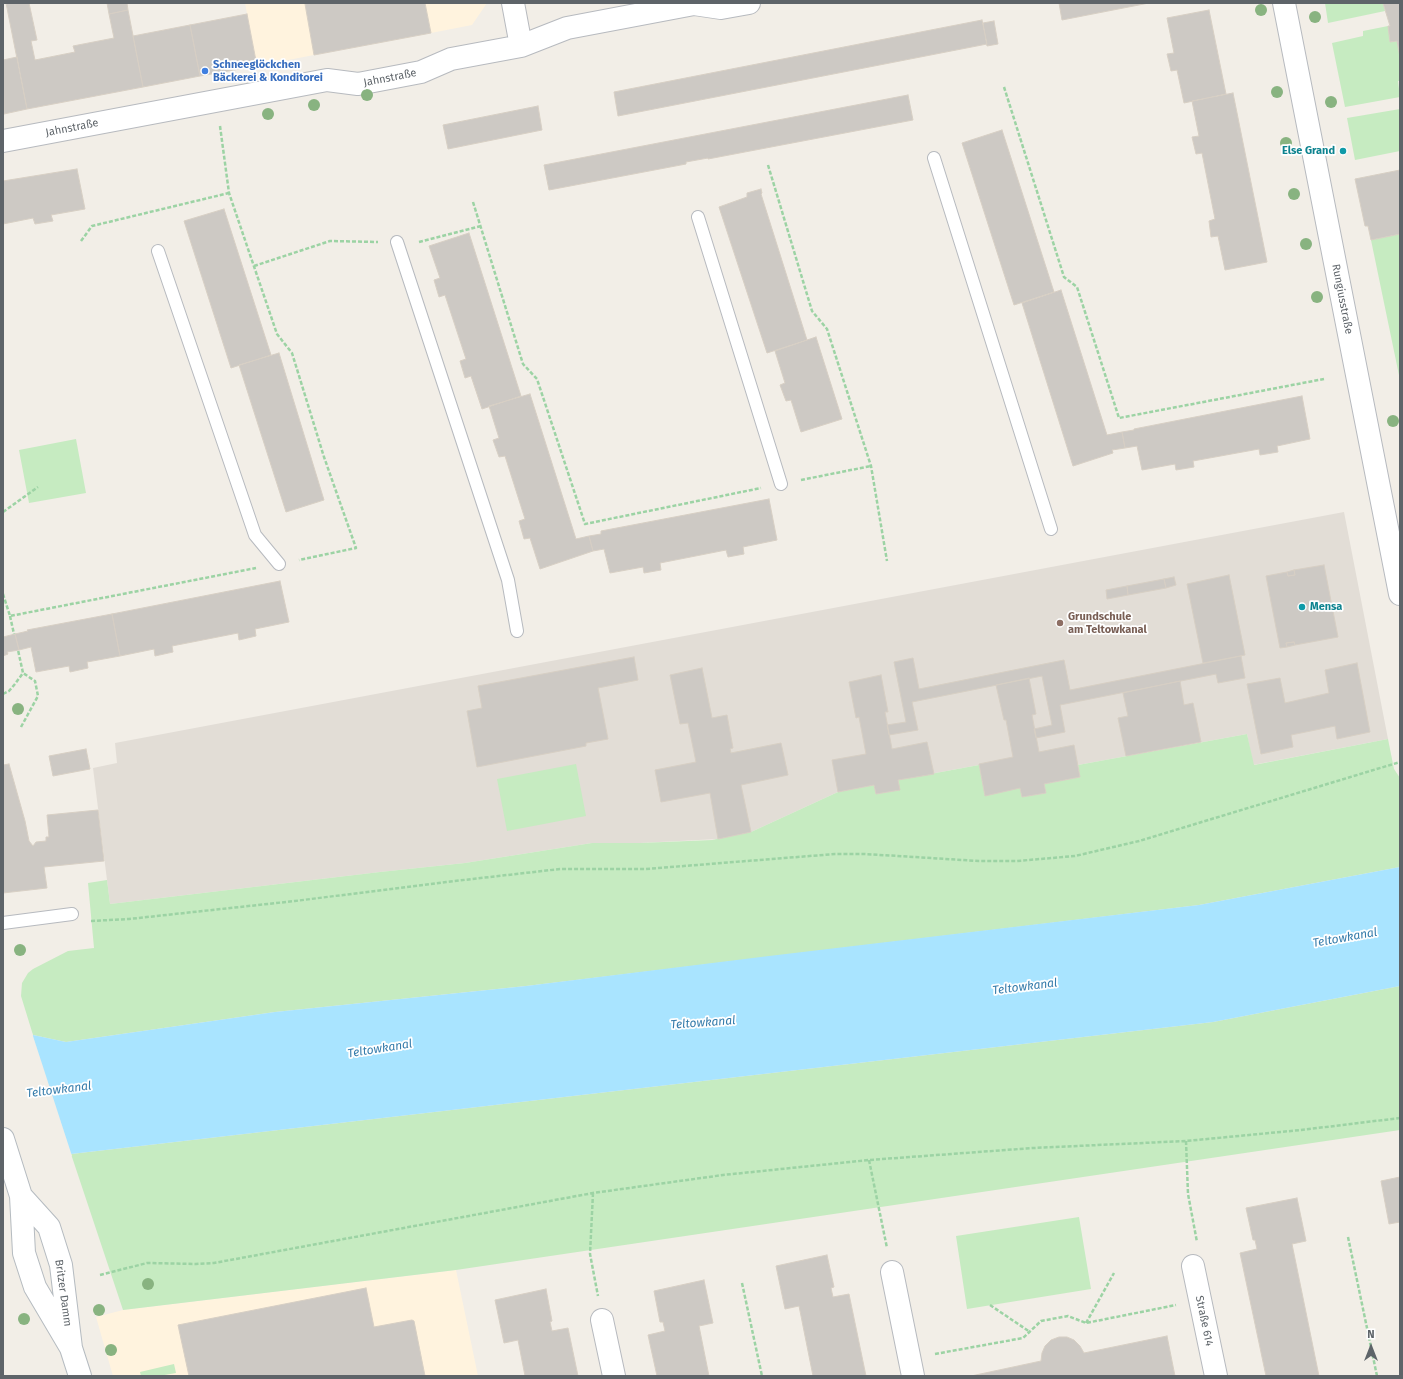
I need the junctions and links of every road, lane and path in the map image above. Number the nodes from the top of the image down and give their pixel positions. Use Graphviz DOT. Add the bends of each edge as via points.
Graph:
graph roads {
  1 [pos="513,3"];
  2 [pos="749,3"];
  3 [pos="1284,3"];
  4 [pos="522,46"];
  5 [pos="1004,87"];
  6 [pos="220,126"];
  7 [pos="3,141"];
  8 [pos="934,158"];
  9 [pos="768,165"];
  10 [pos="229,193"];
  11 [pos="473,202"];
  12 [pos="698,217"];
  13 [pos="481,226"];
  14 [pos="82,241"];
  15 [pos="396,242"];
  16 [pos="158,252"];
  17 [pos="254,266"];
  18 [pos="1324,379"];
  19 [pos="871,466"];
  20 [pos="781,484"];
  21 [pos="38,487"];
  22 [pos="3,512"];
  23 [pos="1051,529"];
  24 [pos="887,561"];
  25 [pos="279,564"];
  26 [pos="3,594"];
  27 [pos="1400,594"];
  28 [pos="10,616"];
  29 [pos="517,632"];
  30 [pos="14,634"];
  31 [pos="18,650"];
  32 [pos="23,672"];
  33 [pos="3,694"];
  34 [pos="20,727"];
  35 [pos="1400,762"];
  36 [pos="72,914"];
  37 [pos="3,923"];
  38 [pos="1400,1118"];
  39 [pos="3,1139"];
  40 [pos="1186,1141"];
  41 [pos="869,1160"];
  42 [pos="593,1193"];
  43 [pos="21,1196"];
  44 [pos="1348,1237"];
  45 [pos="1192,1266"];
  46 [pos="892,1272"];
  47 [pos="1114,1274"];
  48 [pos="100,1275"];
  49 [pos="742,1283"];
  50 [pos="1200,1300"];
  51 [pos="990,1305"];
  52 [pos="602,1320"];
  53 [pos="1086,1323"];
  54 [pos="1030,1332"];
  55 [pos="71,1348"];
  56 [pos="911,1368"];
  57 [pos="80,1376"];
  58 [pos="614,1376"];
  59 [pos="762,1376"];
  60 [pos="1216,1376"];
  61 [pos="1377,1376"];
  1 -- 4 [label="street"];
  2 -- 4 [label="street, Jahnstraße" via="721,8 694,4 567,28"];
  3 -- 27 [label="street, Rungiusstraße"];
  4 -- 7 [label="street, Jahnstraße" via="450,59 421,72 358,84 327,80"];
  5 -- 18 [label="path" via="1064,278 1077,287 1119,418"];
  6 -- 10 [label="path"];
  8 -- 23 [label="lane"];
  9 -- 19 [label="path" via="812,311 827,329"];
  10 -- 14 [label="path" via="92,226"];
  10 -- 17 [label="path"];
  11 -- 13 [label="path"];
  12 -- 20 [label="lane"];
  13 -- 15 [label="path" via="422,242"];
  13 -- 20 [label="path" via="523,364 537,379 585,524"];
  15 -- 17 [label="path" via="330,241"];
  15 -- 29 [label="lane" via="508,580"];
  16 -- 25 [label="lane" via="255,535"];
  17 -- 25 [label="path" via="277,334 292,353 324,457 356,548"];
  19 -- 20 [label="path"];
  19 -- 24 [label="path"];
  21 -- 22 [label="path"];
  25 -- 28 [label="path"];
  26 -- 28 [label="path"];
  28 -- 30 [label="path"];
  31 -- 32 [label="path"];
  32 -- 33 [label="path" via="16,684"];
  32 -- 34 [label="path" via="35,681 38,696"];
  35 -- 36 [label="path" via="1139,841 1075,856 1002,861 835,854 646,869 560,869 129,918 86,921"];
  36 -- 37 [label="lane"];
  38 -- 40 [label="path"];
  39 -- 43 [label="street"];
  40 -- 41 [label="path" via="1032,1148"];
  40 -- 45 [label="path" via="1188,1194 1200,1252"];
  41 -- 42 [label="path" via="723,1175"];
  41 -- 46 [label="path"];
  42 -- 48 [label="path" via="214,1263 147,1263"];
  42 -- 52 [label="path" via="590,1254"];
  43 -- 55 [label="street, Britzer Damm" via="24,1253 35,1287"];
  43 -- 55 [label="street, Britzer Damm" via="49,1228 61,1265"];
  44 -- 61 [label="path"];
  45 -- 50 [label="street, Straße 614"];
  46 -- 56 [label="street"];
  47 -- 53 [label="path"];
  49 -- 59 [label="path"];
  50 -- 53 [label="path"];
  50 -- 60 [label="street, Straße 614"];
  51 -- 54 [label="path"];
  52 -- 58 [label="street"];
  53 -- 54 [label="path" via="1068,1316 1041,1321"];
  54 -- 56 [label="path" via="1023,1338"];
  55 -- 57 [label="street, Britzer Damm"];
}
